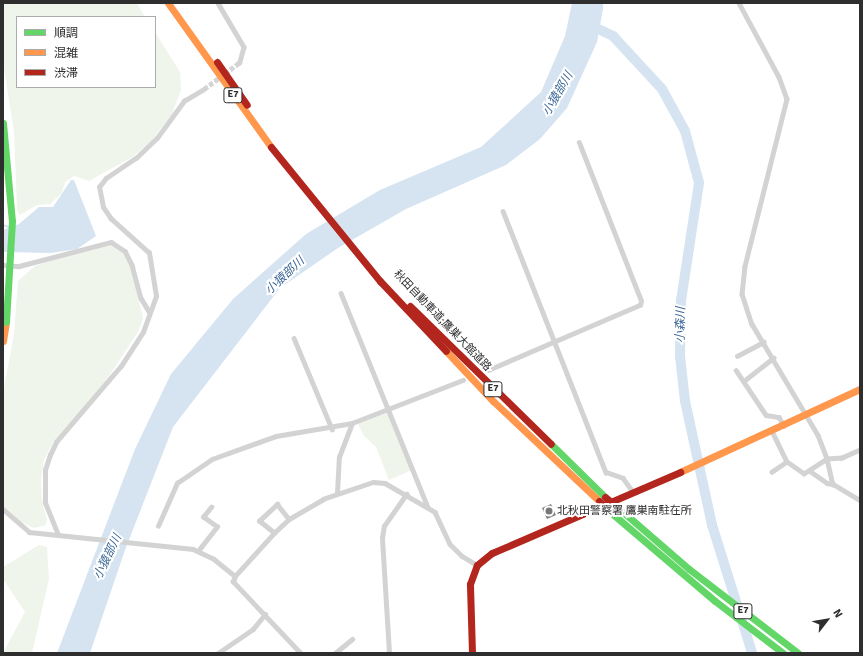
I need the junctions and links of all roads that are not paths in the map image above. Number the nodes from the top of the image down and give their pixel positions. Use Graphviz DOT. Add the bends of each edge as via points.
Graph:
graph roads {
  1 [pos="168,3"];
  2 [pos="176,3"];
  3 [pos="218,3"];
  4 [pos="739,3"];
  5 [pos="240,62"];
  6 [pos="204,89"];
  7 [pos="3,123"];
  8 [pos="579,143"];
  9 [pos="303,184"];
  10 [pos="503,212"];
  11 [pos="3,265"];
  12 [pos="342,293"];
  13 [pos="150,313"];
  14 [pos="294,338"];
  15 [pos="3,341"];
  16 [pos="763,342"];
  17 [pos="555,343"];
  18 [pos="737,356"];
  19 [pos="773,358"];
  20 [pos="488,370"];
  21 [pos="736,370"];
  22 [pos="463,380"];
  23 [pos="744,380"];
  24 [pos="860,389"];
  25 [pos="390,408"];
  26 [pos="807,416"];
  27 [pos="352,423"];
  28 [pos="784,426"];
  29 [pos="332,429"];
  30 [pos="772,431"];
  31 [pos="860,450"];
  32 [pos="827,459"];
  33 [pos="787,462"];
  34 [pos="810,470"];
  35 [pos="772,472"];
  36 [pos="833,484"];
  37 [pos="633,492"];
  38 [pos="337,494"];
  39 [pos="406,494"];
  40 [pos="602,499"];
  41 [pos="860,500"];
  42 [pos="211,507"];
  43 [pos="428,507"];
  44 [pos="3,510"];
  45 [pos="289,519"];
  46 [pos="158,526"];
  47 [pos="274,533"];
  48 [pos="58,535"];
  49 [pos="198,551"];
  50 [pos="477,565"];
  51 [pos="235,576"];
  52 [pos="265,614"];
  53 [pos="747,626"];
  54 [pos="352,639"];
  55 [pos="799,652"];
  56 [pos="218,653"];
  57 [pos="300,653"];
  58 [pos="335,653"];
  59 [pos="389,653"];
  60 [pos="472,653"];
  61 [pos="779,653"];
  62 [pos="783,653"];
  1 -- 9 [label="main road, 秋田自動車道;鷹巣大館道路 / E7"];
  2 -- 9 [label="main road, 秋田自動車道;鷹巣大館道路 / E7"];
  3 -- 5 [label="street" via="244,46"];
  4 -- 16 [label="street" via="786,94 785,112 742,278 746,311"];
  6 -- 13 [label="street" via="184,102 157,138 136,158 106,178 100,187 103,208 111,219 149,253 156,296"];
  7 -- 15 [label="main road, bridge" via="12,221"];
  8 -- 17 [label="street" via="641,302 637,309"];
  9 -- 40 [label="main road, 秋田自動車道;鷹巣大館道路 / E7" via="382,280"];
  10 -- 17 [label="street"];
  11 -- 13 [label="street" via="19,266 111,242 125,251 132,265 141,298"];
  12 -- 25 [label="street"];
  13 -- 48 [label="street" via="143,332 122,366 56,442 50,455 45,470 45,503"];
  14 -- 29 [label="street"];
  16 -- 18 [label="street"];
  16 -- 19 [label="street"];
  17 -- 20 [label="street"];
  17 -- 37 [label="street" via="606,472 624,478"];
  19 -- 23 [label="street"];
  19 -- 26 [label="street"];
  21 -- 23 [label="street"];
  22 -- 25 [label="street"];
  23 -- 28 [label="street" via="766,414 779,418"];
  24 -- 26 [label="main road"];
  25 -- 27 [label="street"];
  25 -- 43 [label="street"];
  26 -- 28 [label="main road"];
  26 -- 32 [label="street"];
  27 -- 29 [label="street"];
  27 -- 38 [label="street" via="339,458"];
  28 -- 30 [label="main road"];
  29 -- 46 [label="street" via="282,434 212,459 177,483"];
  30 -- 33 [label="street"];
  30 -- 37 [label="main road"];
  31 -- 32 [label="street" via="842,458"];
  32 -- 34 [label="street"];
  32 -- 36 [label="street"];
  33 -- 34 [label="street" via="804,474"];
  33 -- 35 [label="street"];
  34 -- 36 [label="street" via="827,483"];
  36 -- 41 [label="street"];
  37 -- 50 [label="main road" via="523,538"];
  38 -- 39 [label="street" via="378,481"];
  38 -- 45 [label="street"];
  39 -- 43 [label="street"];
  39 -- 59 [label="street" via="384,526 382,538"];
  40 -- 53 [label="main road, 秋田自動車道;鷹巣大館道路 / E7, bridge" via="608,510"];
  40 -- 55 [label="main road, 秋田自動車道;鷹巣大館道路 / E7, bridge" via="615,506 689,569"];
  42 -- 49 [label="street" via="203,517 217,527"];
  43 -- 50 [label="street" via="440,522 450,544 462,556"];
  44 -- 48 [label="street" via="29,532"];
  45 -- 47 [label="street"];
  45 -- 47 [label="street" via="277,504 259,522"];
  47 -- 51 [label="street"];
  48 -- 49 [label="street" via="157,544"];
  49 -- 51 [label="street"];
  50 -- 60 [label="main road" via="470,584"];
  51 -- 52 [label="street" via="233,582"];
  52 -- 56 [label="street" via="253,629"];
  52 -- 57 [label="street"];
  53 -- 61 [label="main road"];
  53 -- 62 [label="main road, 秋田自動車道;鷹巣大館道路 / E7"];
  54 -- 58 [label="street"];
}
